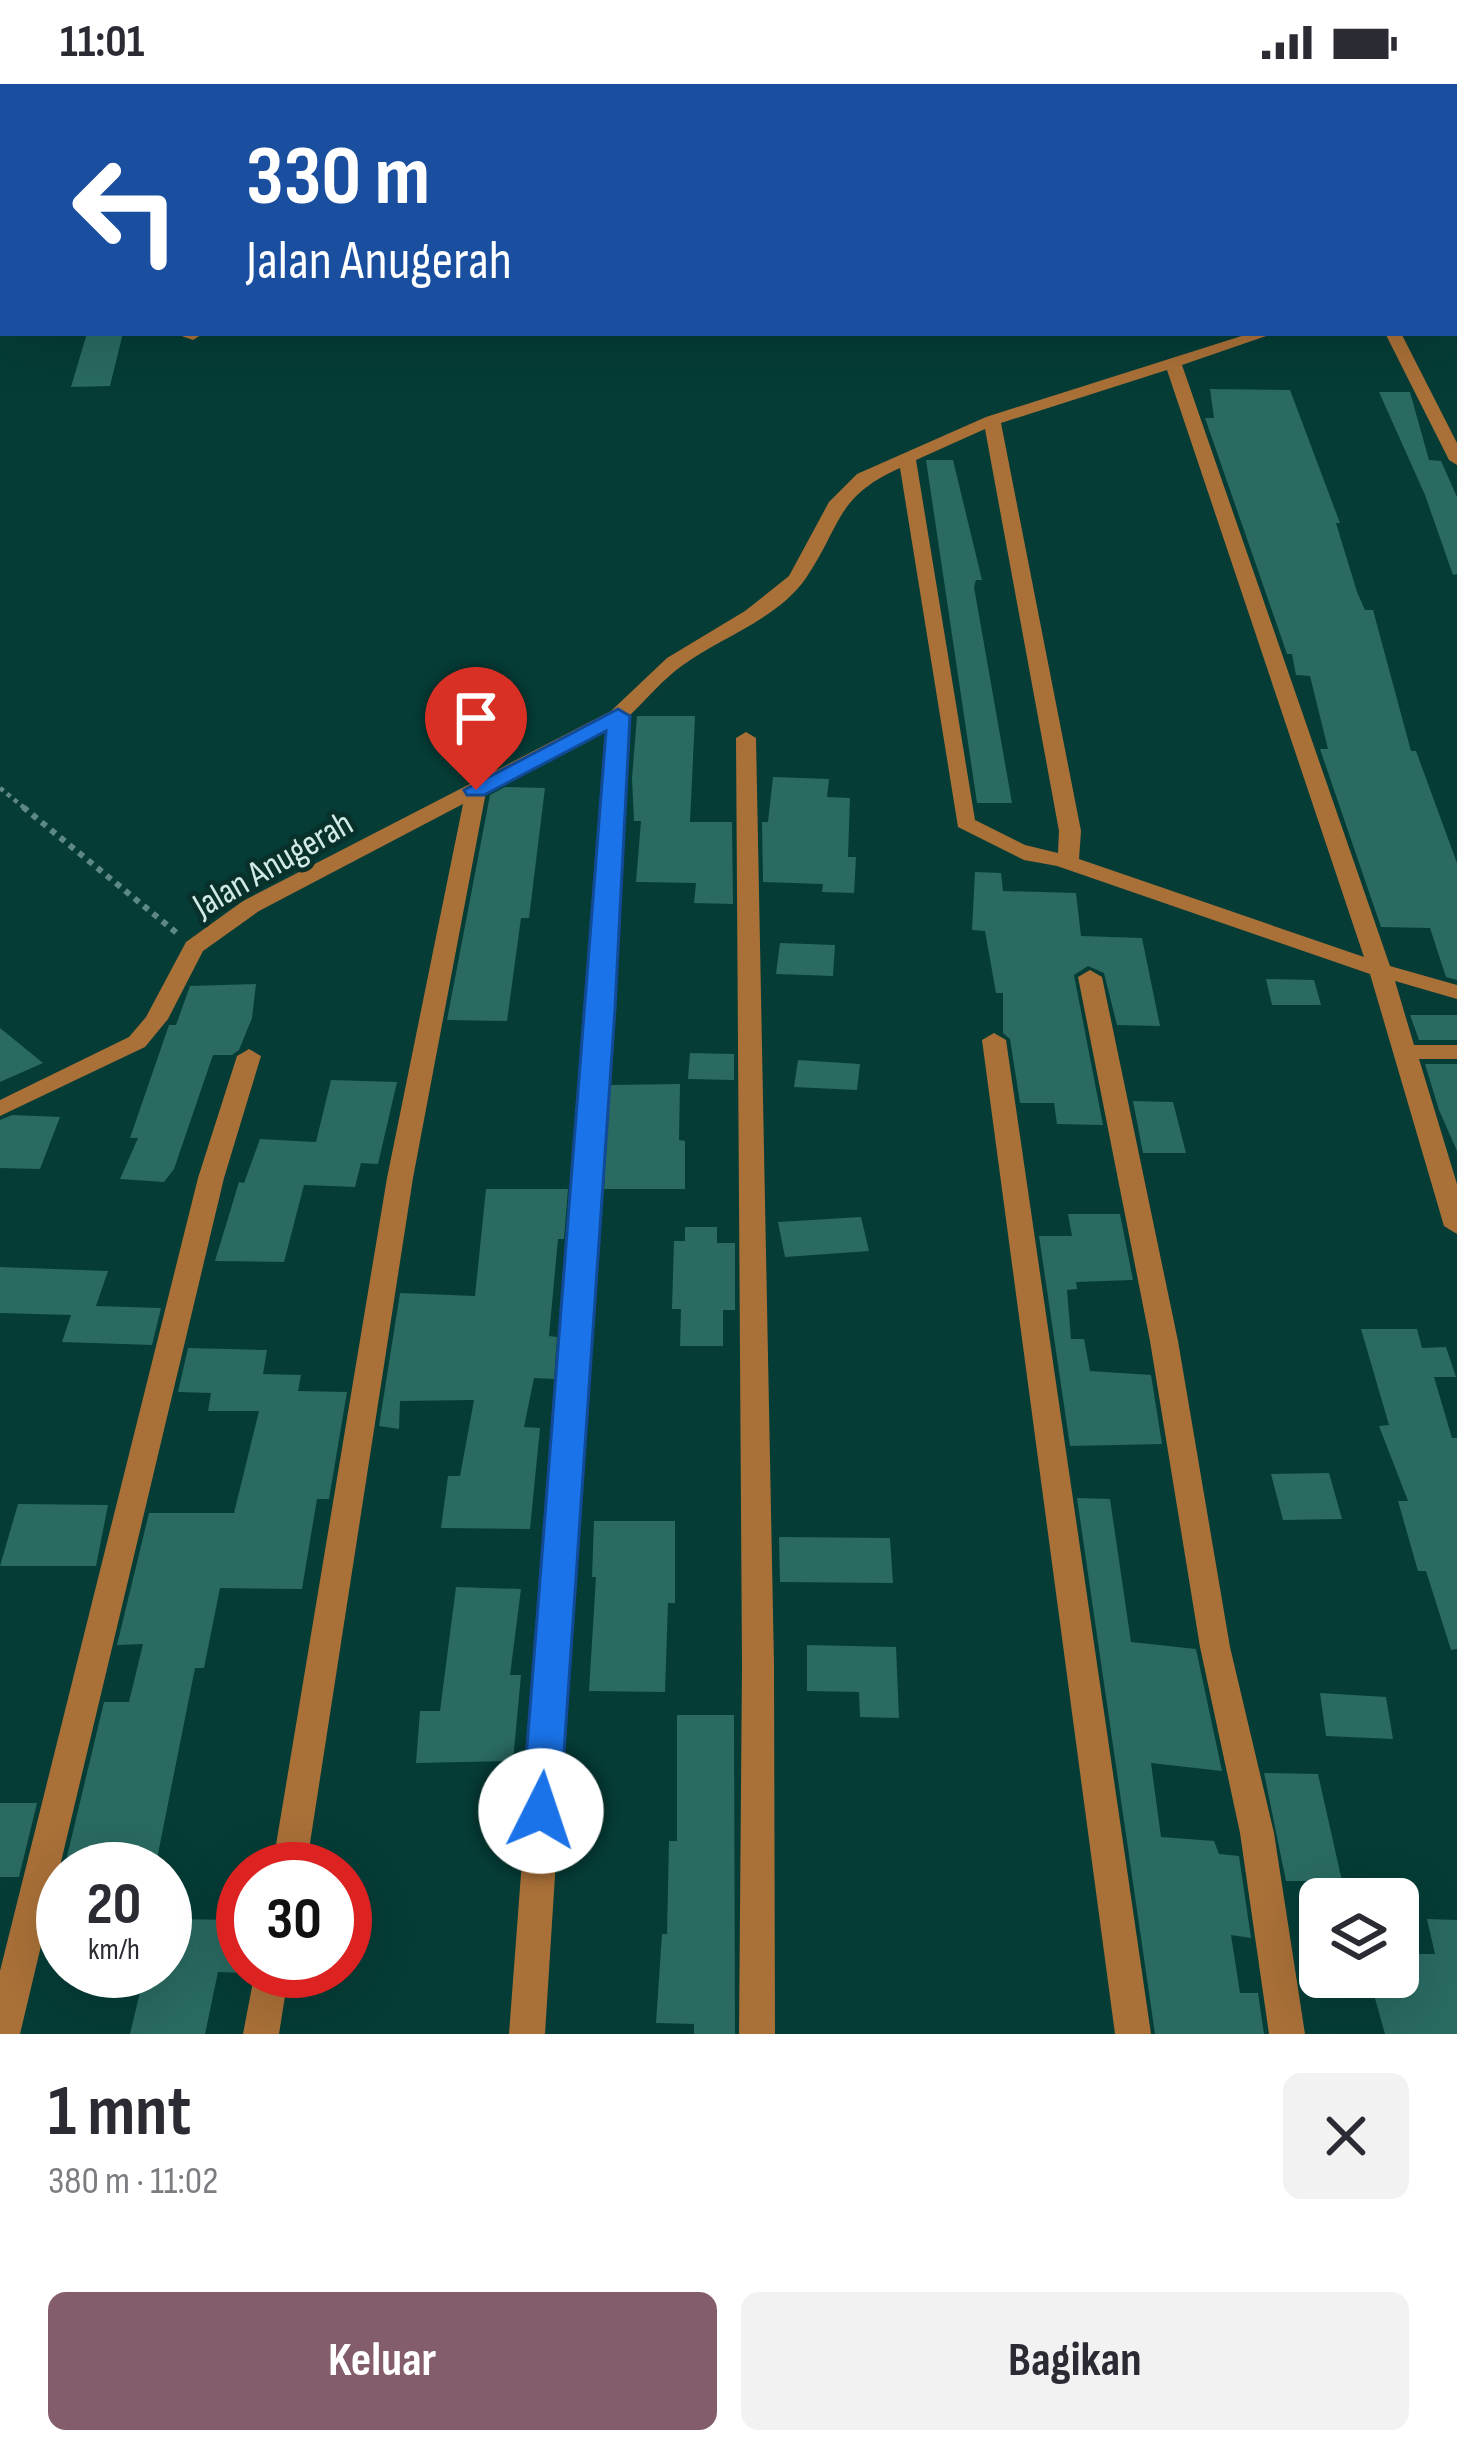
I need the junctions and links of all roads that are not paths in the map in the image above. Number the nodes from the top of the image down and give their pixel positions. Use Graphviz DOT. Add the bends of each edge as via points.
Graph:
graph roads {
  1 [pos="1258,336"];
  2 [pos="1395,336"];
  3 [pos="1173,363"];
  4 [pos="992,420"];
  5 [pos="907,456"];
  6 [pos="1457,460"];
  7 [pos="618,716"];
  8 [pos="746,738"];
  9 [pos="476,790"];
  10 [pos="1064,861"];
  11 [pos="1380,970"];
  12 [pos="1090,977"];
  13 [pos="1457,992"];
  14 [pos="994,1040"];
  15 [pos="1405,1052"];
  16 [pos="1457,1052"];
  17 [pos="249,1056"];
  18 [pos="0,1108"];
  19 [pos="1451,1185"];
  20 [pos="1457,1226"];
  21 [pos="294,1842"];
  22 [pos="267,1998"];
  23 [pos="2,2034"];
  24 [pos="260,2034"];
  25 [pos="527,2034"];
  26 [pos="757,2034"];
  27 [pos="1133,2034"];
  28 [pos="1287,2034"];
  1 -- 3 [label="street, Jalan Anugerah"];
  2 -- 6 [label="street"];
  3 -- 4 [label="street, Jalan Anugerah"];
  3 -- 11 [label="street"];
  4 -- 5 [label="street, Jalan Anugerah"];
  4 -- 10 [label="street" via="1070,831"];
  5 -- 7 [label="street, Jalan Anugerah" via="847,492 806,566 778,596 674,662"];
  5 -- 10 [label="street" via="965,823"];
  7 -- 9 [label="street, Jalan Anugerah"];
  7 -- 25 [label="street"];
  8 -- 26 [label="street"];
  9 -- 18 [label="street, Jalan Anugerah" via="251,906 194,947 136,1042"];
  9 -- 21 [label="street" via="400,1178"];
  10 -- 11 [label="street"];
  11 -- 13 [label="street"];
  11 -- 15 [label="street"];
  12 -- 28 [label="street" via="1257,1833"];
  14 -- 27 [label="street"];
  15 -- 16 [label="street"];
  15 -- 19 [label="street"];
  17 -- 23 [label="street" via="211,1178"];
  19 -- 20 [label="street"];
  22 -- 24 [label="street"];
}
